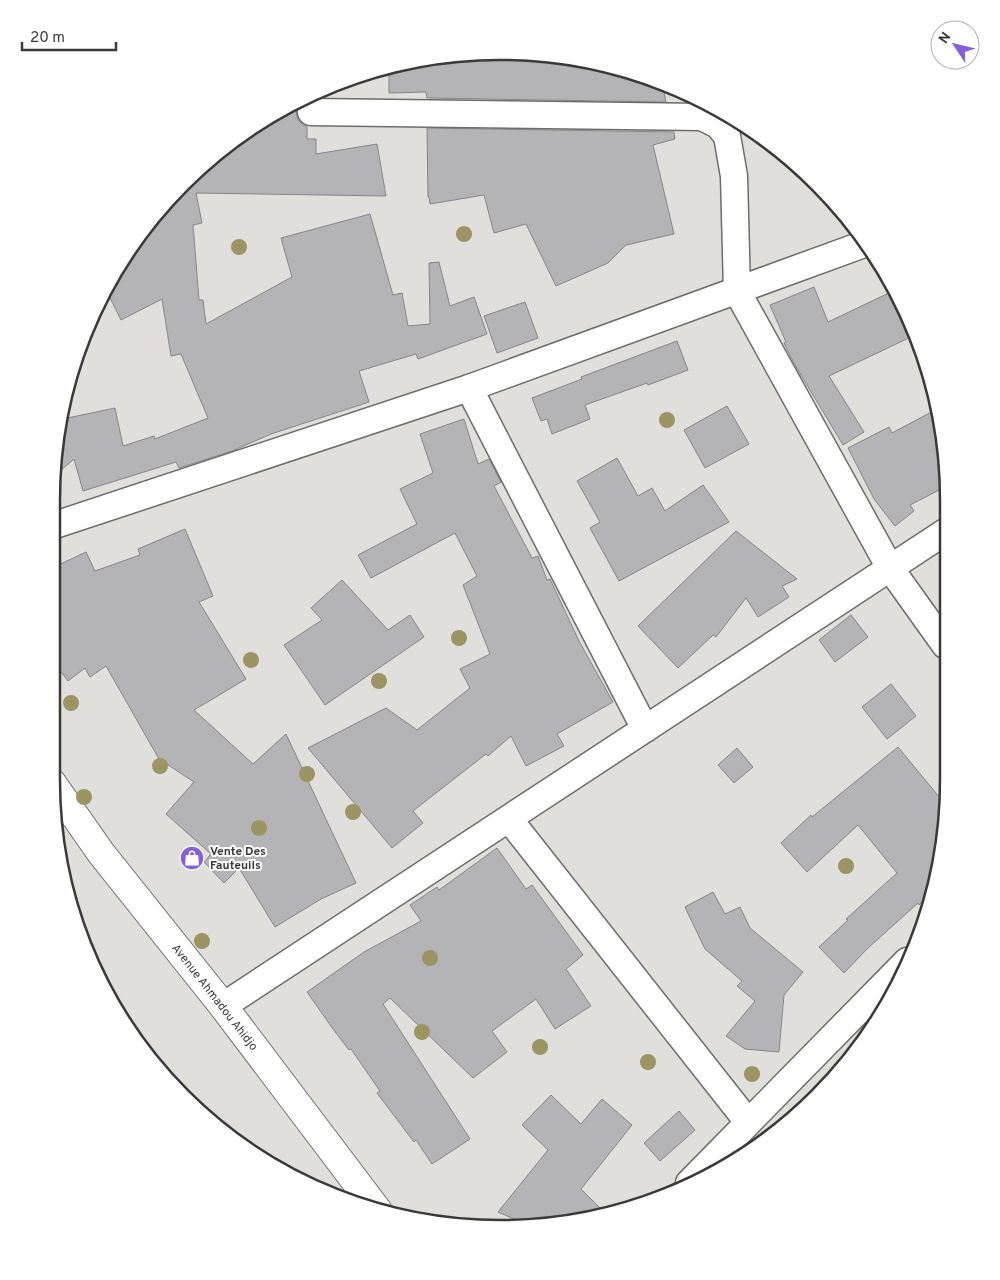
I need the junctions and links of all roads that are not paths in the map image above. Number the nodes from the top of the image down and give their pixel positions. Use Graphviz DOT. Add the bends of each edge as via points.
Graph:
graph roads {
  1 [pos="312,112"];
  2 [pos="859,246"];
  3 [pos="737,292"];
  4 [pos="469,388"];
  5 [pos="60,523"];
  6 [pos="940,535"];
  7 [pos="890,568"];
  8 [pos="940,638"];
  9 [pos="645,729"];
  10 [pos="61,795"];
  11 [pos="509,819"];
  12 [pos="889,986"];
  13 [pos="223,1006"];
  14 [pos="870,1012"];
  15 [pos="748,1122"];
  16 [pos="699,1173"];
  17 [pos="370,1200"];
  1 -- 3 [label="street" via="702,117 718,125 727,136 734,176"];
  2 -- 3 [label="street"];
  3 -- 4 [label="street"];
  3 -- 7 [label="street"];
  4 -- 5 [label="street"];
  4 -- 9 [label="street"];
  6 -- 7 [label="street"];
  7 -- 8 [label="street"];
  7 -- 9 [label="street"];
  9 -- 11 [label="street"];
  10 -- 13 [label="main road, Avenue Ahmadou Ahidjo" via="101,853"];
  11 -- 13 [label="street"];
  11 -- 15 [label="street"];
  12 -- 14 [label="street"];
  13 -- 17 [label="main road, Avenue Ahmadou Ahidjo"];
  14 -- 15 [label="street"];
  15 -- 16 [label="street"];
}
